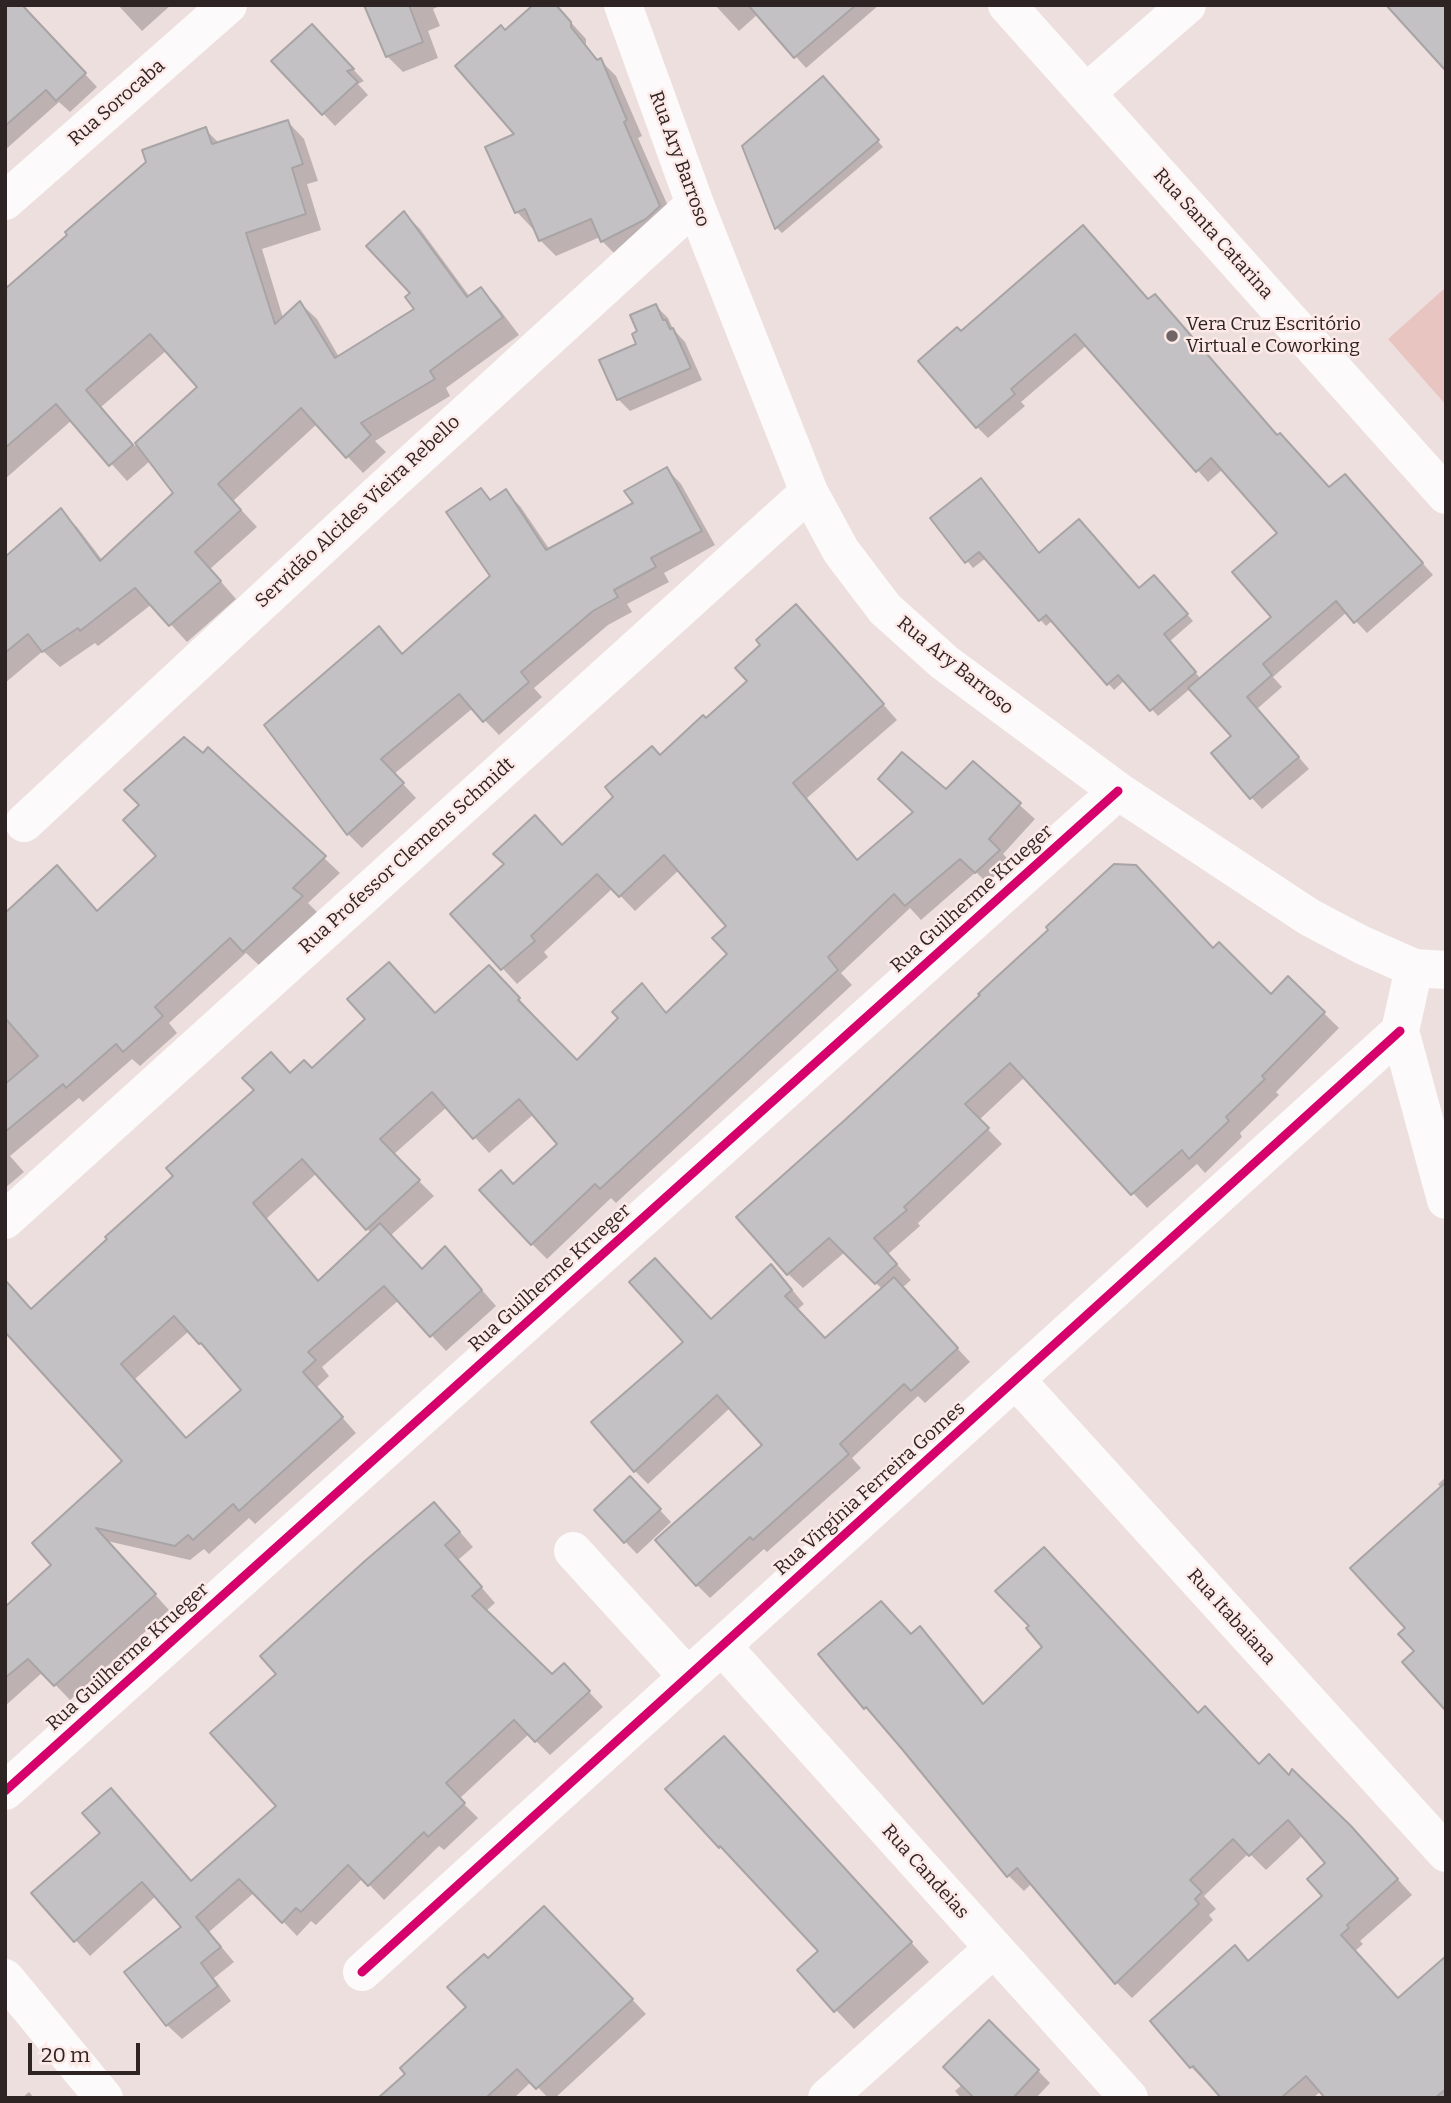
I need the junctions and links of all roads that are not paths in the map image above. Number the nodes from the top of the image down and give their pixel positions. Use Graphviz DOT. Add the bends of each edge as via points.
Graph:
graph roads {
  1 [pos="228,5"];
  2 [pos="623,5"];
  3 [pos="1007,5"];
  4 [pos="1187,5"];
  5 [pos="1086,93"];
  6 [pos="5,201"];
  7 [pos="695,204"];
  8 [pos="809,492"];
  9 [pos="1446,495"];
  10 [pos="1118,791"];
  11 [pos="24,823"];
  12 [pos="1430,969"];
  13 [pos="1400,1031"];
  14 [pos="1446,1200"];
  15 [pos="5,1220"];
  16 [pos="1016,1380"];
  17 [pos="573,1551"];
  18 [pos="722,1646"];
  19 [pos="688,1677"];
  20 [pos="5,1791"];
  21 [pos="1446,1853"];
  22 [pos="994,1948"];
  23 [pos="362,1972"];
  24 [pos="5,1979"];
  25 [pos="104,2098"];
  26 [pos="827,2098"];
  27 [pos="1129,2098"];
  1 -- 6 [label="street, Rua Sorocaba"];
  2 -- 7 [label="street, Rua Ary Barroso"];
  3 -- 5 [label="street, Rua Santa Catarina"];
  4 -- 5 [label="street"];
  5 -- 9 [label="street, Rua Santa Catarina"];
  7 -- 8 [label="street, Rua Ary Barroso"];
  7 -- 11 [label="street, Servidão Alcides Vieira Rebello"];
  8 -- 10 [label="street, Rua Ary Barroso" via="841,551 885,609 944,662"];
  8 -- 15 [label="street, Rua Professor Clemens Schmidt"];
  10 -- 12 [label="street, Rua Ary Barroso" via="1309,917 1362,946"];
  10 -- 20 [label="street, Rua Guilherme Krueger"];
  12 -- 13 [label="street"];
  13 -- 14 [label="street"];
  13 -- 16 [label="street, Rua Virgínia Ferreira Gomes"];
  16 -- 18 [label="street, Rua Virgínia Ferreira Gomes"];
  16 -- 21 [label="street, Rua Itabaiana"];
  17 -- 19 [label="street"];
  18 -- 19 [label="street, Rua Virgínia Ferreira Gomes"];
  18 -- 22 [label="street, Rua Candeias"];
  19 -- 23 [label="street, Rua Virgínia Ferreira Gomes"];
  22 -- 26 [label="street"];
  22 -- 27 [label="street, Rua Candeias"];
  24 -- 25 [label="street"];
}
